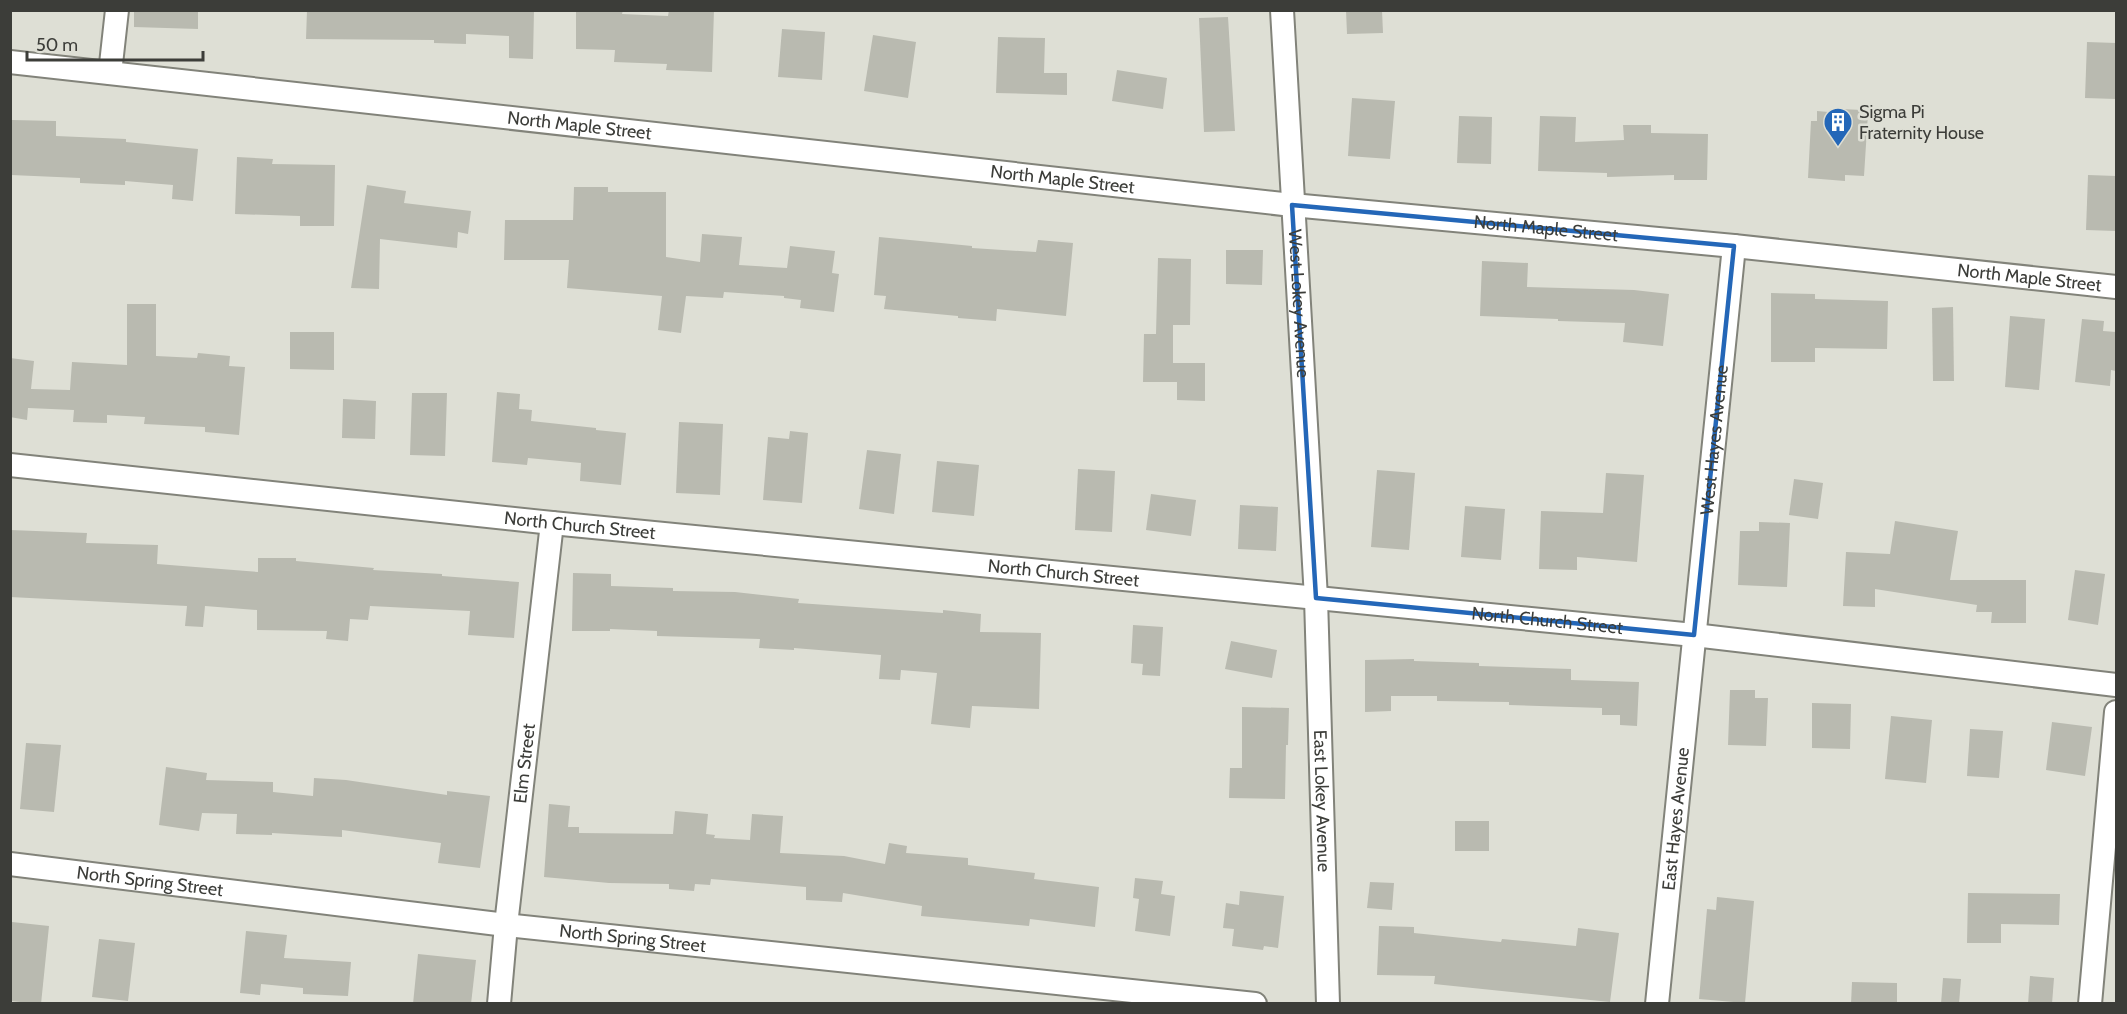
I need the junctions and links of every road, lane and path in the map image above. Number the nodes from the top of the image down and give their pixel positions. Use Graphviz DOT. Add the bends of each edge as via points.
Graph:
graph roads {
  1 [pos="117,10"];
  2 [pos="1282,10"];
  3 [pos="10,62"];
  4 [pos="110,72"];
  5 [pos="1292,205"];
  6 [pos="1734,246"];
  7 [pos="2116,287"];
  8 [pos="10,465"];
  9 [pos="552,523"];
  10 [pos="1316,598"];
  11 [pos="1694,635"];
  12 [pos="2116,686"];
  13 [pos="2116,712"];
  14 [pos="10,864"];
  15 [pos="506,925"];
  16 [pos="499,1004"];
  17 [pos="1255,1004"];
  18 [pos="1328,1004"];
  19 [pos="1657,1004"];
  20 [pos="2090,1004"];
  1 -- 4 [label="street"];
  2 -- 5 [label="street, West Lokey Avenue"];
  3 -- 4 [label="street, North Maple Street"];
  4 -- 5 [label="street, North Maple Street"];
  5 -- 6 [label="street, North Maple Street"];
  5 -- 10 [label="street, West Lokey Avenue"];
  6 -- 7 [label="street, North Maple Street"];
  6 -- 11 [label="street, West Hayes Avenue"];
  8 -- 9 [label="street, North Church Street"];
  9 -- 10 [label="street, North Church Street"];
  9 -- 15 [label="street, Elm Street"];
  10 -- 11 [label="street, North Church Street"];
  10 -- 18 [label="street, East Lokey Avenue"];
  11 -- 12 [label="street, North Church Street"];
  11 -- 19 [label="street, East Hayes Avenue"];
  13 -- 20 [label="street"];
  14 -- 15 [label="street, North Spring Street"];
  15 -- 16 [label="street, Elm Street"];
  15 -- 17 [label="street, North Spring Street"];
}
